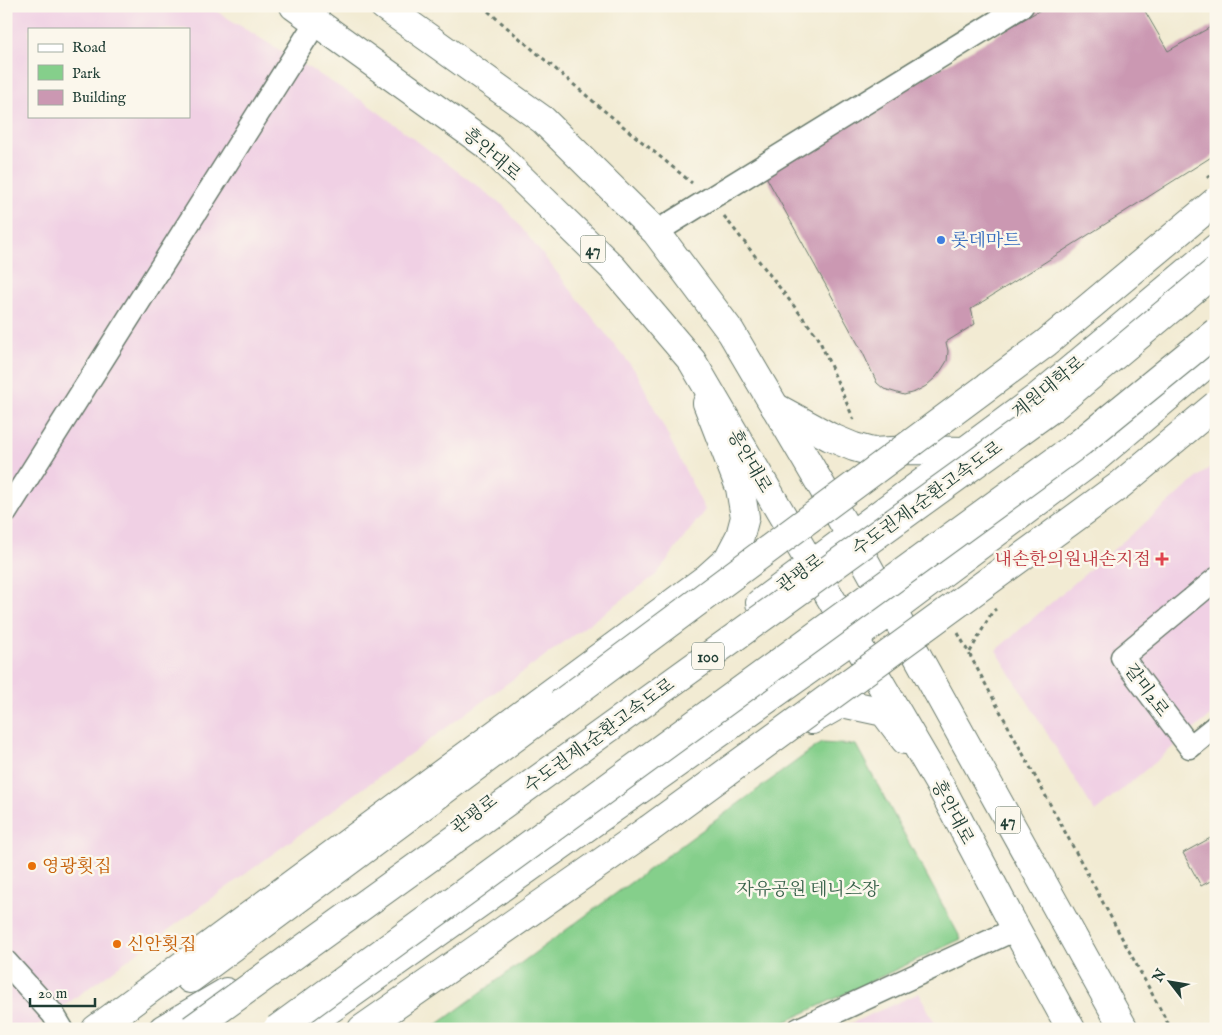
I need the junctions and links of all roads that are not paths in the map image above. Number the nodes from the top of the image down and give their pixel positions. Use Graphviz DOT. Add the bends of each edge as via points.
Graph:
graph roads {
  1 [pos="294,6"];
  2 [pos="384,6"];
  3 [pos="1022,6"];
  4 [pos="316,22"];
  5 [pos="1216,201"];
  6 [pos="656,232"];
  7 [pos="1216,248"];
  8 [pos="1216,271"];
  9 [pos="1216,332"];
  10 [pos="1216,356"];
  11 [pos="692,361"];
  12 [pos="1216,405"];
  13 [pos="775,407"];
  14 [pos="965,451"];
  15 [pos="6,512"];
  16 [pos="851,536"];
  17 [pos="811,565"];
  18 [pos="1216,579"];
  19 [pos="893,610"];
  20 [pos="854,638"];
  21 [pos="1216,726"];
  22 [pos="941,788"];
  23 [pos="1016,929"];
  24 [pos="6,962"];
  25 [pos="62,1029"];
  26 [pos="96,1029"];
  27 [pos="102,1029"];
  28 [pos="163,1029"];
  29 [pos="192,1029"];
  30 [pos="277,1029"];
  31 [pos="302,1029"];
  32 [pos="362,1029"];
  33 [pos="382,1029"];
  34 [pos="800,1029"];
  35 [pos="1071,1029"];
  36 [pos="1124,1029"];
  1 -- 4 [label="main road, 흥안대로 / 47"];
  2 -- 6 [label="main road, 47" via="543,120"];
  3 -- 6 [label="street"];
  4 -- 11 [label="main road, 흥안대로 / 47" via="488,146 613,268"];
  4 -- 15 [label="street"];
  5 -- 27 [label="main road, bridge" via="1046,343 190,979"];
  6 -- 13 [label="main road, 47" via="731,332"];
  7 -- 14 [label="main road, 계원대학로" via="1039,396"];
  8 -- 29 [label="main road, 수도권제1순환고속도로 / 100, bridge" via="1050,409"];
  9 -- 30 [label="main road, bridge" via="1081,442"];
  10 -- 19 [label="main road" via="1096,458"];
  11 -- 17 [label="main road, 흥안대로 / 47"];
  11 -- 26 [label="main road" via="740,488 745,517 728,559 708,577"];
  12 -- 32 [label="main road, bridge" via="1120,485 649,829"];
  13 -- 14 [label="main road" via="830,437 872,452"];
  13 -- 16 [label="main road, 47"];
  14 -- 16 [label="main road, 계원대학로"];
  16 -- 17 [label="main road, 관평로"];
  16 -- 19 [label="main road, 47"];
  17 -- 20 [label="main road, 흥안대로 / 47"];
  17 -- 28 [label="main road, 관평로" via="269,966"];
  18 -- 21 [label="street, 갈미2로" via="1122,657 1190,747"];
  19 -- 20 [label="main road"];
  19 -- 36 [label="main road, 47"];
  20 -- 22 [label="main road, 흥안대로 / 47"];
  20 -- 31 [label="main road"];
  22 -- 23 [label="main road, 흥안대로 / 47"];
  22 -- 33 [label="main road" via="884,712 842,703 799,728"];
  23 -- 34 [label="street"];
  23 -- 35 [label="main road, 흥안대로 / 47"];
  24 -- 25 [label="street" via="53,1014"];
}
